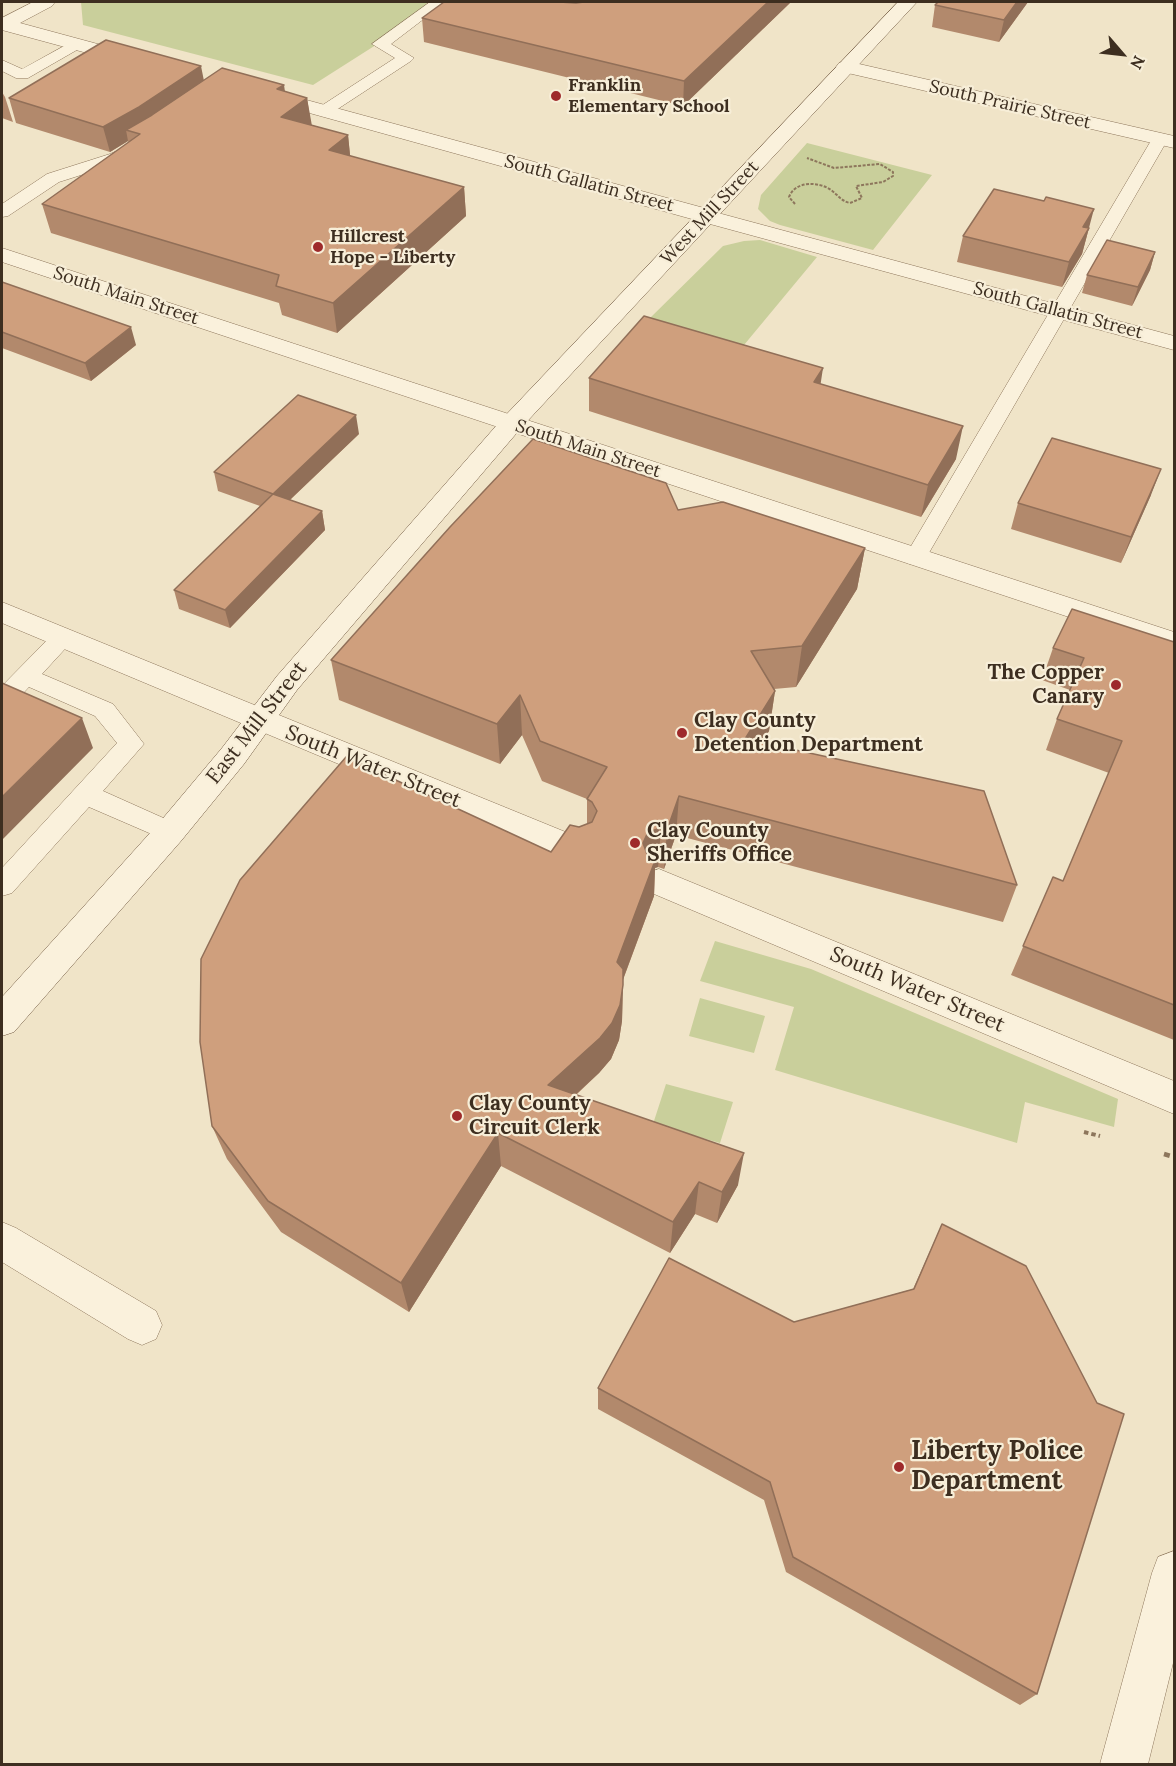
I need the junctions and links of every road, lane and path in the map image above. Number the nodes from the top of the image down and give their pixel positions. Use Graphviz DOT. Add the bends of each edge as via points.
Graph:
graph roads {
  1 [pos="46,2"];
  2 [pos="439,2"];
  3 [pos="908,2"];
  4 [pos="2,24"];
  5 [pos="76,44"];
  6 [pos="2,65"];
  7 [pos="156,66"];
  8 [pos="846,67"];
  9 [pos="250,91"];
  10 [pos="324,111"];
  11 [pos="152,138"];
  12 [pos="1167,140"];
  13 [pos="806,157"];
  14 [pos="802,207"];
  15 [pos="2,212"];
  16 [pos="706,216"];
  17 [pos="2,255"];
  18 [pos="1059,312"];
  19 [pos="1174,343"];
  20 [pos="512,423"];
  21 [pos="915,558"];
  22 [pos="2,612"];
  23 [pos="63,638"];
  24 [pos="1174,642"];
  25 [pos="25,676"];
  26 [pos="2,700"];
  27 [pos="258,720"];
  28 [pos="85,794"];
  29 [pos="170,832"];
  30 [pos="579,851"];
  31 [pos="659,882"];
  32 [pos="2,885"];
  33 [pos="7,1007"];
  34 [pos="1174,1098"];
  35 [pos="1084,1132"];
  36 [pos="1100,1136"];
  37 [pos="1164,1154"];
  38 [pos="1174,1157"];
  39 [pos="2,1241"];
  40 [pos="142,1325"];
  41 [pos="1174,1573"];
  42 [pos="1124,1764"];
  1 -- 4 [label="street"];
  2 -- 10 [label="lane" via="380,44 406,58"];
  3 -- 8 [label="street, West Mill Street"];
  4 -- 5 [label="street"];
  5 -- 6 [label="lane" via="22,75"];
  5 -- 7 [label="street"];
  8 -- 12 [label="street, South Prairie Street"];
  8 -- 16 [label="street, West Mill Street"];
  9 -- 10 [label="street, South Gallatin Street"];
  10 -- 16 [label="street, South Gallatin Street"];
  11 -- 15 [label="lane" via="116,158 53,178"];
  12 -- 18 [label="lane"];
  13 -- 14 [label="path" via="827,167 880,164 889,167 893,177 856,186 862,198 851,203 839,201 826,187 795,187 789,194 790,201"];
  16 -- 18 [label="street, South Gallatin Street"];
  16 -- 20 [label="street, West Mill Street"];
  17 -- 20 [label="street, South Main Street"];
  18 -- 19 [label="street, South Gallatin Street"];
  18 -- 21 [label="lane"];
  20 -- 21 [label="street, South Main Street"];
  20 -- 27 [label="street, East Mill Street"];
  21 -- 24 [label="street, South Main Street"];
  22 -- 23 [label="street, South Water Street"];
  23 -- 25 [label="lane"];
  23 -- 27 [label="street, South Water Street"];
  25 -- 26 [label="lane"];
  25 -- 28 [label="lane" via="104,710 131,744"];
  27 -- 29 [label="street, East Mill Street"];
  27 -- 30 [label="street, South Water Street"];
  28 -- 29 [label="lane"];
  28 -- 32 [label="lane"];
  29 -- 33 [label="street, East Mill Street"];
  31 -- 34 [label="street, South Water Street"];
  35 -- 36 [label="path"];
  37 -- 38 [label="path"];
  39 -- 40 [label="street"];
  41 -- 42 [label="street"];
}
